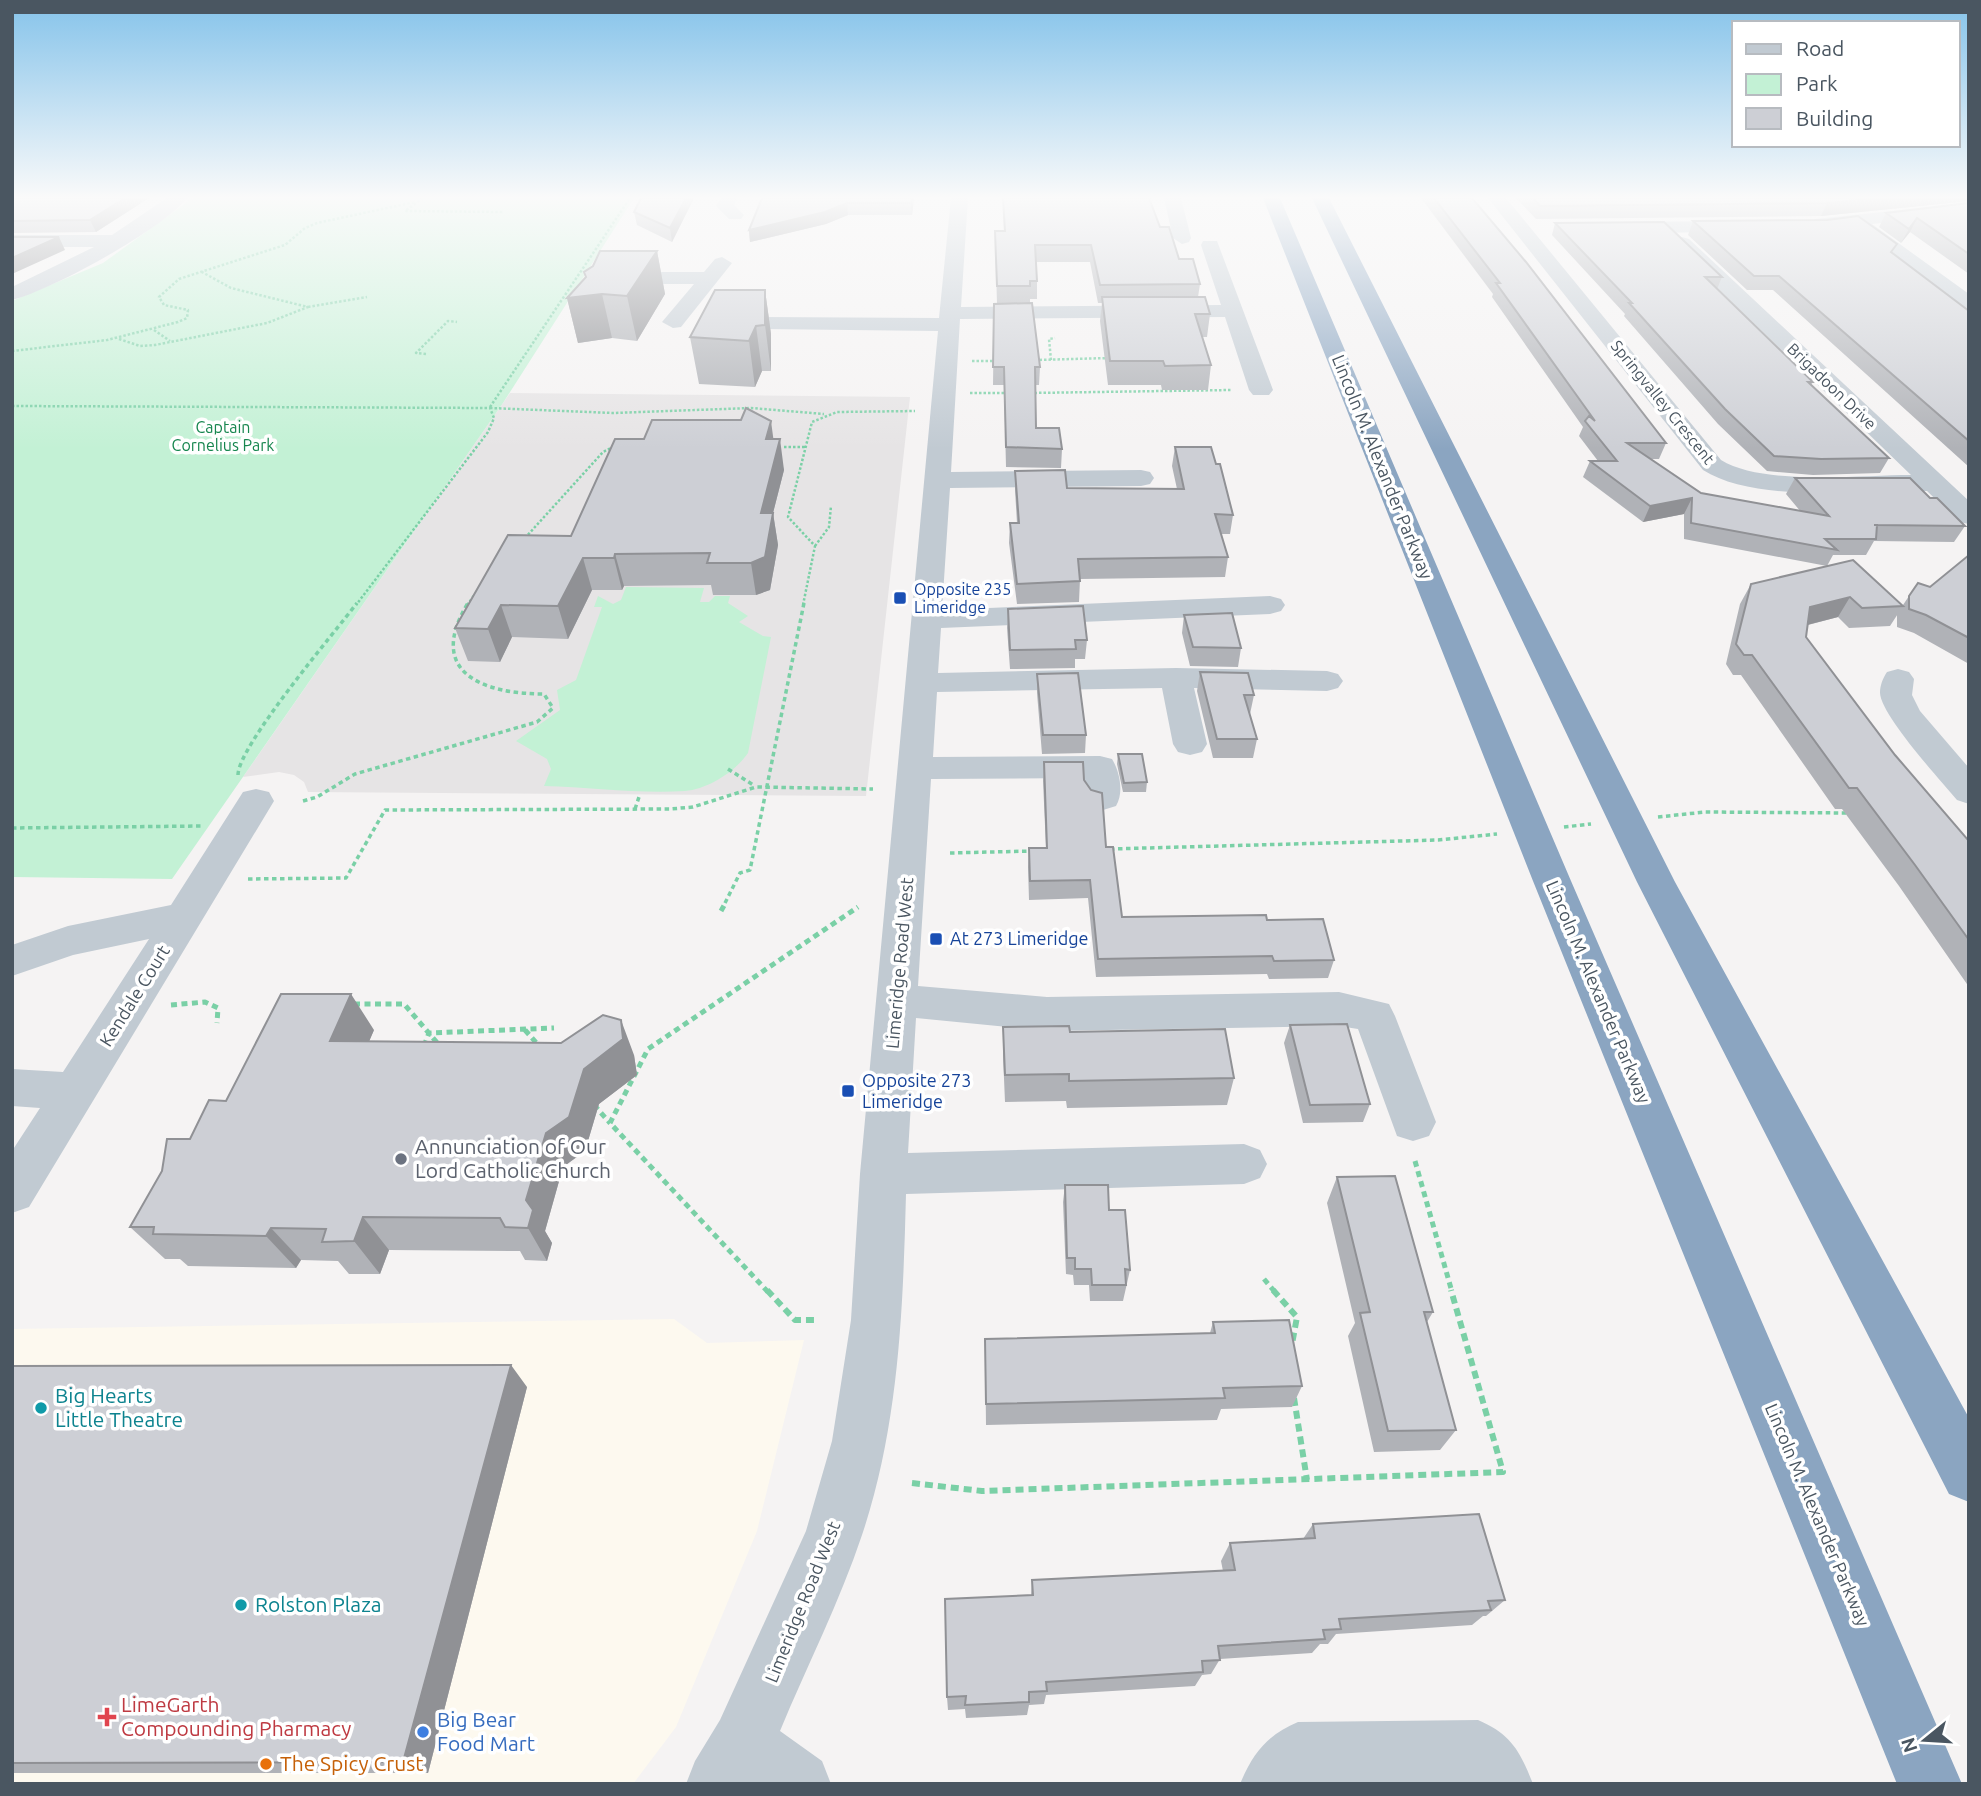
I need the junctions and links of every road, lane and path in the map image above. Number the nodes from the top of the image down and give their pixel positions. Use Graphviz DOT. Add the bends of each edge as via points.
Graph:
graph roads {
  1 [pos="41,282"];
  2 [pos="178,282"];
  3 [pos="219,282"];
  4 [pos="574,282"];
  5 [pos="705,282"];
  6 [pos="953,282"];
  7 [pos="1222,282"];
  8 [pos="1305,282"];
  9 [pos="1361,282"];
  10 [pos="1574,282"];
  11 [pos="1723,282"];
  12 [pos="1939,282"];
  13 [pos="12,294"];
  14 [pos="367,297"];
  15 [pos="1969,304"];
  16 [pos="308,307"];
  17 [pos="1231,307"];
  18 [pos="1073,313"];
  19 [pos="951,314"];
  20 [pos="457,322"];
  21 [pos="673,322"];
  22 [pos="753,323"];
  23 [pos="153,329"];
  24 [pos="1075,337"];
  25 [pos="114,338"];
  26 [pos="170,341"];
  27 [pos="426,343"];
  28 [pos="435,343"];
  29 [pos="12,351"];
  30 [pos="18,351"];
  31 [pos="426,354"];
  32 [pos="12,359"];
  33 [pos="1025,360"];
  34 [pos="1051,360"];
  35 [pos="999,361"];
  36 [pos="947,362"];
  37 [pos="1142,382"];
  38 [pos="1261,390"];
  39 [pos="1012,393"];
  40 [pos="1025,393"];
  41 [pos="1145,393"];
  42 [pos="944,402"];
  43 [pos="12,405"];
  44 [pos="489,408"];
  45 [pos="827,414"];
  46 [pos="624,444"];
  47 [pos="784,447"];
  48 [pos="806,447"];
  49 [pos="1141,478"];
  50 [pos="939,480"];
  51 [pos="1934,483"];
  52 [pos="831,506"];
  53 [pos="1969,516"];
  54 [pos="520,544"];
  55 [pos="815,546"];
  56 [pos="482,585"];
  57 [pos="1270,605"];
  58 [pos="928,620"];
  59 [pos="1176,678"];
  60 [pos="1898,679"];
  61 [pos="1327,681"];
  62 [pos="922,683"];
  63 [pos="1190,744"];
  64 [pos="916,768"];
  65 [pos="728,769"];
  66 [pos="766,786"];
  67 [pos="756,787"];
  68 [pos="247,789"];
  69 [pos="873,789"];
  70 [pos="1969,792"];
  71 [pos="639,797"];
  72 [pos="1103,798"];
  73 [pos="303,801"];
  74 [pos="635,809"];
  75 [pos="1857,813"];
  76 [pos="1651,818"];
  77 [pos="1598,823"];
  78 [pos="204,826"];
  79 [pos="1558,827"];
  80 [pos="12,828"];
  81 [pos="1505,833"];
  82 [pos="1103,849"];
  83 [pos="1034,851"];
  84 [pos="950,853"];
  85 [pos="244,879"];
  86 [pos="858,907"];
  87 [pos="722,911"];
  88 [pos="184,917"];
  89 [pos="12,961"];
  90 [pos="897,1000"];
  91 [pos="348,1004"];
  92 [pos="164,1009"];
  93 [pos="217,1023"];
  94 [pos="554,1028"];
  95 [pos="525,1029"];
  96 [pos="429,1033"];
  97 [pos="542,1048"];
  98 [pos="422,1053"];
  99 [pos="446,1054"];
  100 [pos="12,1087"];
  101 [pos="75,1092"];
  102 [pos="584,1095"];
  103 [pos="610,1123"];
  104 [pos="1414,1141"];
  105 [pos="1244,1164"];
  106 [pos="883,1174"];
  107 [pos="12,1192"];
  108 [pos="1264,1279"];
  109 [pos="817,1320"];
  110 [pos="1290,1354"];
  111 [pos="1293,1391"];
  112 [pos="1969,1474"];
  113 [pos="1307,1480"];
  114 [pos="912,1483"];
  115 [pos="731,1763"];
  116 [pos="799,1784"];
  117 [pos="1272,1784"];
  118 [pos="1501,1784"];
  119 [pos="1930,1784"];
  1 -- 13 [label="street"];
  2 -- 23 [label="path" via="159,297 164,305 188,310 187,318"];
  3 -- 16 [label="path"];
  4 -- 44 [label="path"];
  5 -- 21 [label="street"];
  6 -- 19 [label="street, Limeridge Road West"];
  7 -- 17 [label="street"];
  8 -- 119 [label="highway, Lincoln M. Alexander Parkway"];
  9 -- 112 [label="highway" via="1656,882"];
  10 -- 51 [label="street, Springvalley Crescent" via="1712,465 1726,474 1765,483"];
  11 -- 51 [label="street, Brigadoon Drive"];
  12 -- 15 [label="street"];
  14 -- 16 [label="path"];
  16 -- 26 [label="path" via="267,323"];
  17 -- 18 [label="street"];
  17 -- 19 [label="street"];
  17 -- 38 [label="street"];
  18 -- 19 [label="street"];
  18 -- 24 [label="street"];
  19 -- 22 [label="street"];
  19 -- 36 [label="street, Limeridge Road West"];
  20 -- 27 [label="path" via="448,321"];
  23 -- 25 [label="path"];
  23 -- 26 [label="path"];
  24 -- 34 [label="path" via="1049,339"];
  24 -- 34 [label="path" via="1091,337 1121,350 1111,358"];
  25 -- 26 [label="path" via="140,346"];
  25 -- 30 [label="path"];
  27 -- 28 [label="path"];
  27 -- 31 [label="path" via="416,353"];
  29 -- 30 [label="path"];
  30 -- 32 [label="path"];
  33 -- 34 [label="path"];
  35 -- 36 [label="path"];
  36 -- 42 [label="street, Limeridge Road West"];
  37 -- 41 [label="path"];
  38 -- 41 [label="path"];
  39 -- 42 [label="path"];
  40 -- 41 [label="path"];
  42 -- 45 [label="path"];
  42 -- 50 [label="street, Limeridge Road West"];
  43 -- 44 [label="path"];
  44 -- 45 [label="path" via="628,413 722,406"];
  44 -- 68 [label="path" via="494,418 488,432 238,765"];
  45 -- 48 [label="path" via="812,422"];
  46 -- 54 [label="path" via="603,452"];
  47 -- 48 [label="path"];
  48 -- 55 [label="path" via="788,517"];
  49 -- 50 [label="street"];
  50 -- 58 [label="street, Limeridge Road West"];
  51 -- 53 [label="street, Brigadoon Drive"];
  52 -- 55 [label="path" via="829,527"];
  55 -- 66 [label="path"];
  56 -- 73 [label="path" via="464,605 452,630 453,654 466,677 486,688 513,694 544,694 553,708 537,722 355,774"];
  57 -- 58 [label="street"];
  58 -- 62 [label="street, Limeridge Road West"];
  59 -- 61 [label="street"];
  59 -- 62 [label="street"];
  59 -- 63 [label="street"];
  60 -- 70 [label="street" via="1896,695 1906,715"];
  62 -- 64 [label="street, Limeridge Road West"];
  64 -- 72 [label="street" via="1100,767"];
  64 -- 90 [label="street, Limeridge Road West"];
  65 -- 67 [label="path"];
  66 -- 67 [label="path"];
  66 -- 69 [label="path"];
  66 -- 87 [label="path" via="750,870 740,873"];
  67 -- 74 [label="path" via="693,807"];
  68 -- 88 [label="street, Kendale Court"];
  71 -- 74 [label="path"];
  74 -- 85 [label="path" via="385,810 346,878"];
  75 -- 76 [label="path" via="1705,812"];
  77 -- 79 [label="path"];
  78 -- 80 [label="path"];
  81 -- 82 [label="path" via="1438,840"];
  83 -- 84 [label="path"];
  86 -- 103 [label="path" via="648,1049"];
  88 -- 89 [label="street" via="68,941"];
  88 -- 101 [label="street, Kendale Court"];
  90 -- 104 [label="street" via="1047,1014 1339,1009 1374,1016"];
  90 -- 106 [label="street, Limeridge Road West"];
  91 -- 96 [label="path" via="404,1004"];
  92 -- 93 [label="path" via="205,1002 218,1008"];
  94 -- 95 [label="path"];
  95 -- 96 [label="path"];
  95 -- 97 [label="path"];
  96 -- 98 [label="path"];
  96 -- 99 [label="path"];
  100 -- 101 [label="street"];
  101 -- 107 [label="street, Kendale Court"];
  102 -- 103 [label="path"];
  103 -- 109 [label="path" via="795,1320"];
  104 -- 113 [label="path" via="1503,1472"];
  105 -- 106 [label="street"];
  106 -- 115 [label="street, Limeridge Road West" via="877,1320 859,1441 833,1535"];
  108 -- 110 [label="path" via="1297,1317"];
  111 -- 113 [label="path"];
  113 -- 114 [label="path" via="982,1491"];
  115 -- 116 [label="street"];
  117 -- 118 [label="street" via="1298,1754 1478,1752"];
}
